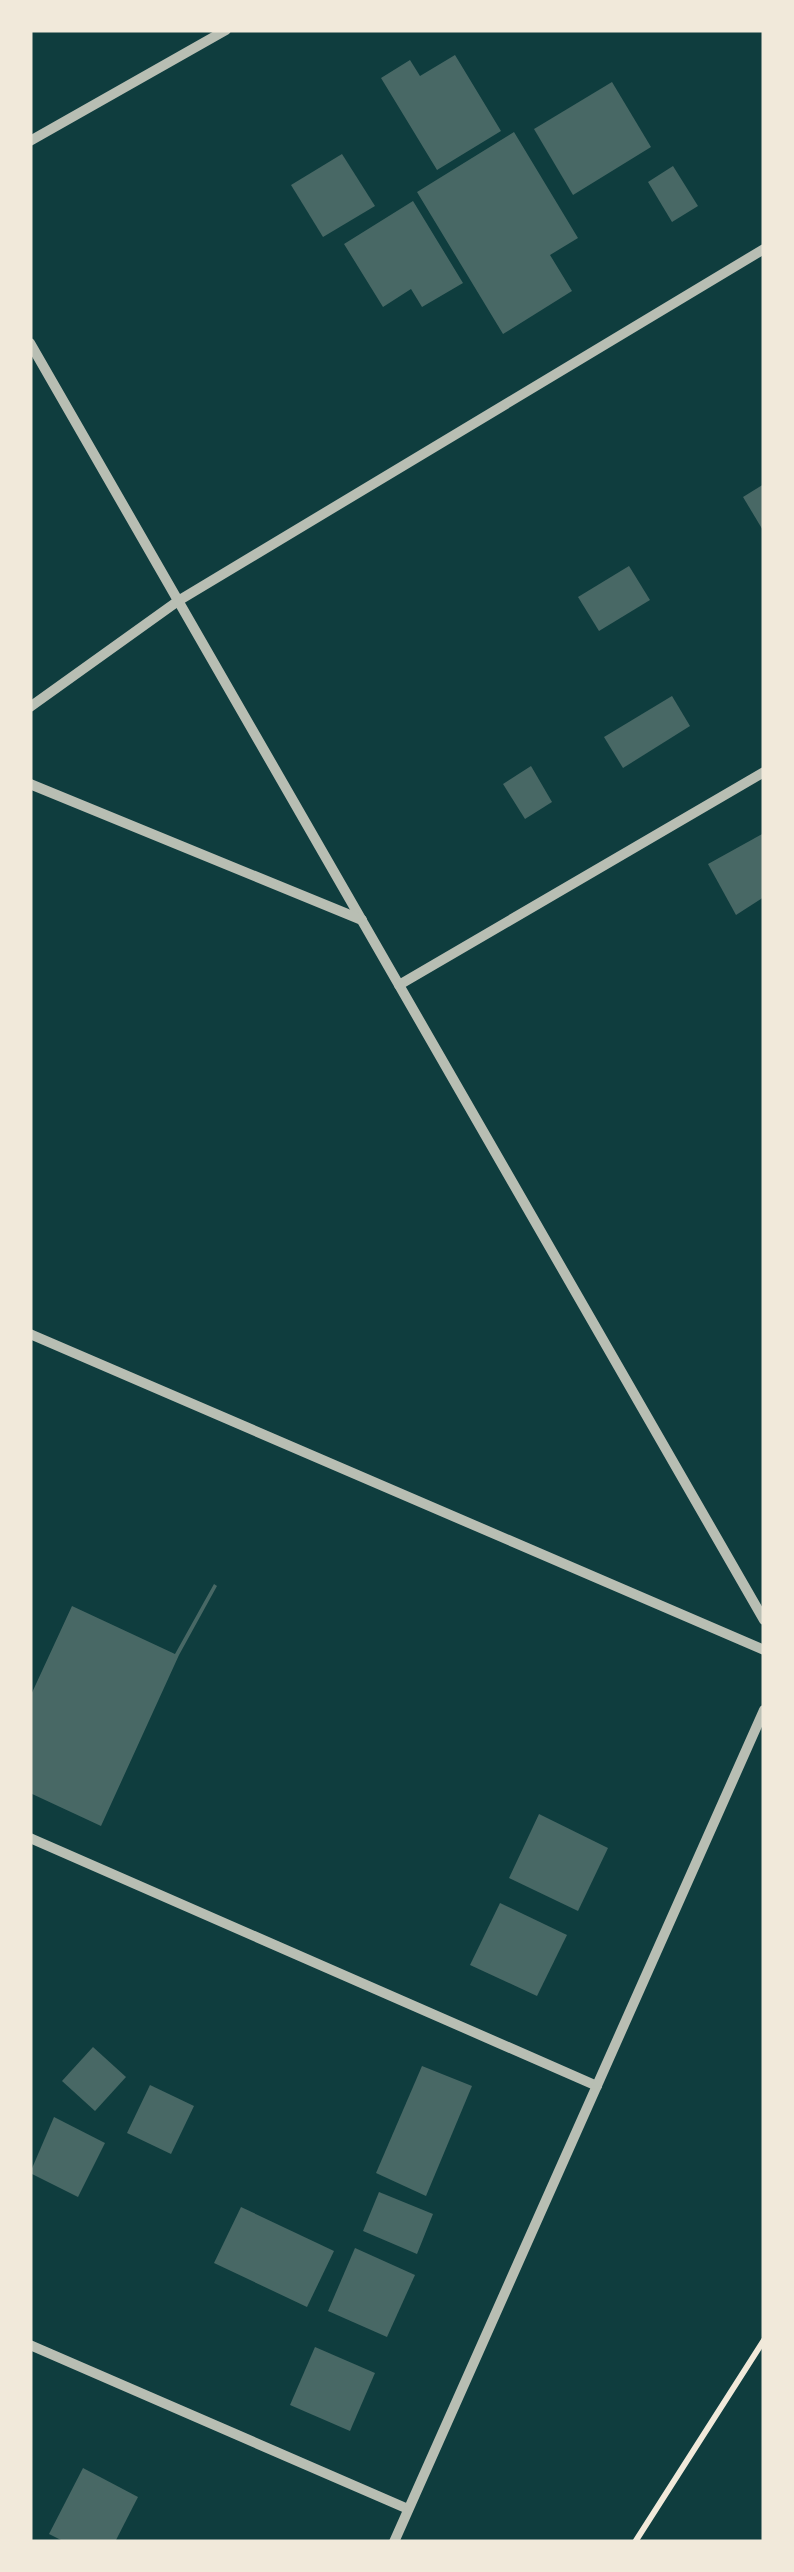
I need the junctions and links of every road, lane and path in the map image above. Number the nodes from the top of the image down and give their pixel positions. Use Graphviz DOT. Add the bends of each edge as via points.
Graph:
graph roads {
  1 [pos="226,30"];
  2 [pos="30,141"];
  3 [pos="764,249"];
  4 [pos="30,343"];
  5 [pos="178,601"];
  6 [pos="30,707"];
  7 [pos="764,772"];
  8 [pos="30,784"];
  9 [pos="362,920"];
  10 [pos="399,986"];
  11 [pos="30,1334"];
  12 [pos="764,1620"];
  13 [pos="764,1650"];
  14 [pos="764,1710"];
  15 [pos="30,1838"];
  16 [pos="597,2086"];
  17 [pos="764,2340"];
  18 [pos="30,2345"];
  19 [pos="408,2509"];
  20 [pos="394,2542"];
  21 [pos="635,2542"];
  1 -- 2 [label="street"];
  3 -- 5 [label="street"];
  4 -- 5 [label="street"];
  5 -- 6 [label="street"];
  5 -- 9 [label="street"];
  7 -- 10 [label="street"];
  8 -- 9 [label="street"];
  9 -- 10 [label="street"];
  10 -- 12 [label="street"];
  11 -- 13 [label="street"];
  14 -- 16 [label="street"];
  15 -- 16 [label="street"];
  16 -- 19 [label="street"];
  17 -- 21 [label="path"];
  18 -- 19 [label="street"];
  19 -- 20 [label="street"];
}
